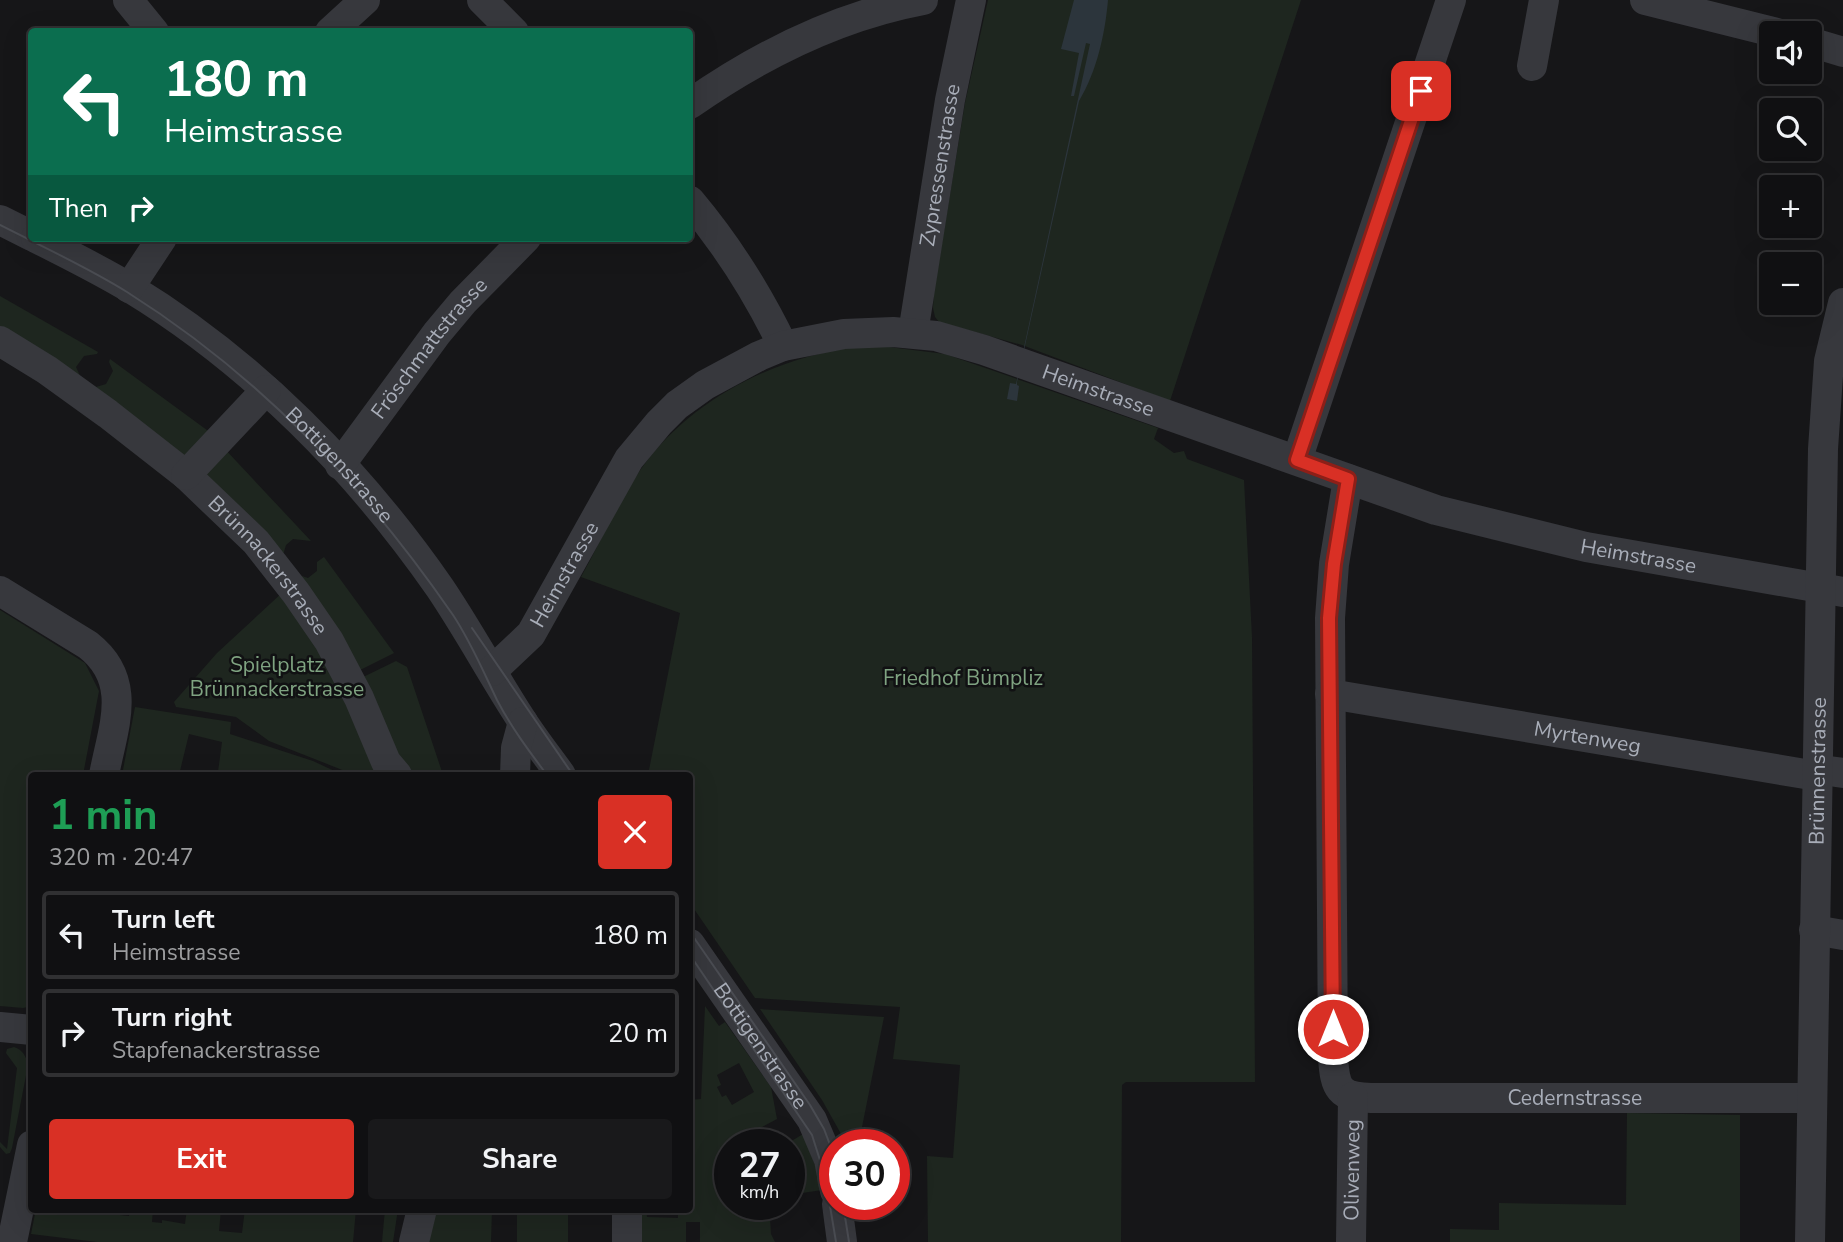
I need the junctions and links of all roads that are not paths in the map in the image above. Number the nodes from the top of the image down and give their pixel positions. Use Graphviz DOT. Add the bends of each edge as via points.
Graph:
graph roads {
  1 [pos="128,0"];
  2 [pos="365,0"];
  3 [pos="482,0"];
  4 [pos="923,0"];
  5 [pos="971,0"];
  6 [pos="1451,0"];
  7 [pos="1544,0"];
  8 [pos="1645,0"];
  9 [pos="1707,7"];
  10 [pos="1759,26"];
  11 [pos="151,28"];
  12 [pos="334,28"];
  13 [pos="509,28"];
  14 [pos="1822,46"];
  15 [pos="1843,52"];
  16 [pos="1532,66"];
  17 [pos="693,102"];
  18 [pos="693,205"];
  19 [pos="43,242"];
  20 [pos="159,242"];
  21 [pos="522,242"];
  22 [pos="129,288"];
  23 [pos="1843,303"];
  24 [pos="913,333"];
  25 [pos="0,341"];
  26 [pos="783,346"];
  27 [pos="266,390"];
  28 [pos="1297,460"];
  29 [pos="341,465"];
  30 [pos="186,475"];
  31 [pos="1348,479"];
  32 [pos="1831,590"];
  33 [pos="0,591"];
  34 [pos="492,671"];
  35 [pos="1330,694"];
  36 [pos="523,722"];
  37 [pos="105,772"];
  38 [pos="395,772"];
  39 [pos="515,772"];
  40 [pos="559,772"];
  41 [pos="1830,773"];
  42 [pos="1828,933"];
  43 [pos="693,948"];
  44 [pos="0,1027"];
  45 [pos="28,1030"];
  46 [pos="1347,1094"];
  47 [pos="1812,1098"];
  48 [pos="819,1136"];
  49 [pos="28,1164"];
  50 [pos="421,1213"];
  51 [pos="627,1213"];
  52 [pos="839,1220"];
  53 [pos="12,1242"];
  54 [pos="414,1242"];
  55 [pos="627,1242"];
  56 [pos="842,1242"];
  57 [pos="1352,1242"];
  58 [pos="1810,1242"];
  1 -- 11 [label="street"];
  2 -- 12 [label="street"];
  3 -- 13 [label="street"];
  4 -- 17 [label="street" via="821,29"];
  5 -- 24 [label="street, Zypressenstrasse" via="947,113"];
  6 -- 28 [label="street"];
  7 -- 16 [label="street"];
  8 -- 9 [label="street"];
  9 -- 10 [label="street"];
  14 -- 15 [label="street"];
  18 -- 26 [label="street" via="742,272"];
  19 -- 22 [label="street, Bottigenstrasse"];
  20 -- 22 [label="street"];
  21 -- 29 [label="street, Fröschmattstrasse" via="463,302"];
  22 -- 27 [label="street, Bottigenstrasse" via="195,332"];
  23 -- 32 [label="street, Brünnenstrasse" via="1827,381 1822,449"];
  24 -- 26 [label="street, Heimstrasse" via="845,334"];
  24 -- 28 [label="street, Heimstrasse" via="984,350"];
  25 -- 30 [label="street, Brünnackerstrasse" via="68,384"];
  26 -- 34 [label="street, Heimstrasse" via="705,385 677,405 645,438 531,635"];
  27 -- 29 [label="street, Bottigenstrasse"];
  27 -- 30 [label="street"];
  28 -- 31 [label="street, Heimstrasse"];
  29 -- 34 [label="street, Bottigenstrasse" via="438,585"];
  30 -- 38 [label="street, Brünnackerstrasse" via="256,542 307,609 344,668"];
  31 -- 32 [label="street, Heimstrasse" via="1436,510 1586,547"];
  31 -- 35 [label="street, Olivenweg" via="1331,594"];
  32 -- 41 [label="street, Brünnenstrasse"];
  33 -- 37 [label="street" via="88,645 110,669 118,704"];
  34 -- 36 [label="street, Bottigenstrasse"];
  35 -- 41 [label="street, Myrtenweg" via="1805,774"];
  35 -- 46 [label="street, Olivenweg" via="1333,1057 1335,1076"];
  36 -- 39 [label="street"];
  36 -- 40 [label="street, Bottigenstrasse"];
  41 -- 42 [label="street, Brünnenstrasse"];
  42 -- 47 [label="street, Brünnenstrasse"];
  43 -- 48 [label="street, Bottigenstrasse"];
  44 -- 45 [label="street"];
  46 -- 47 [label="street, Cedernstrasse"];
  46 -- 57 [label="street, Olivenweg"];
  47 -- 58 [label="street, Brünnenstrasse"];
  49 -- 53 [label="street"];
  50 -- 54 [label="street"];
  51 -- 55 [label="street"];
  52 -- 56 [label="street"];
}
